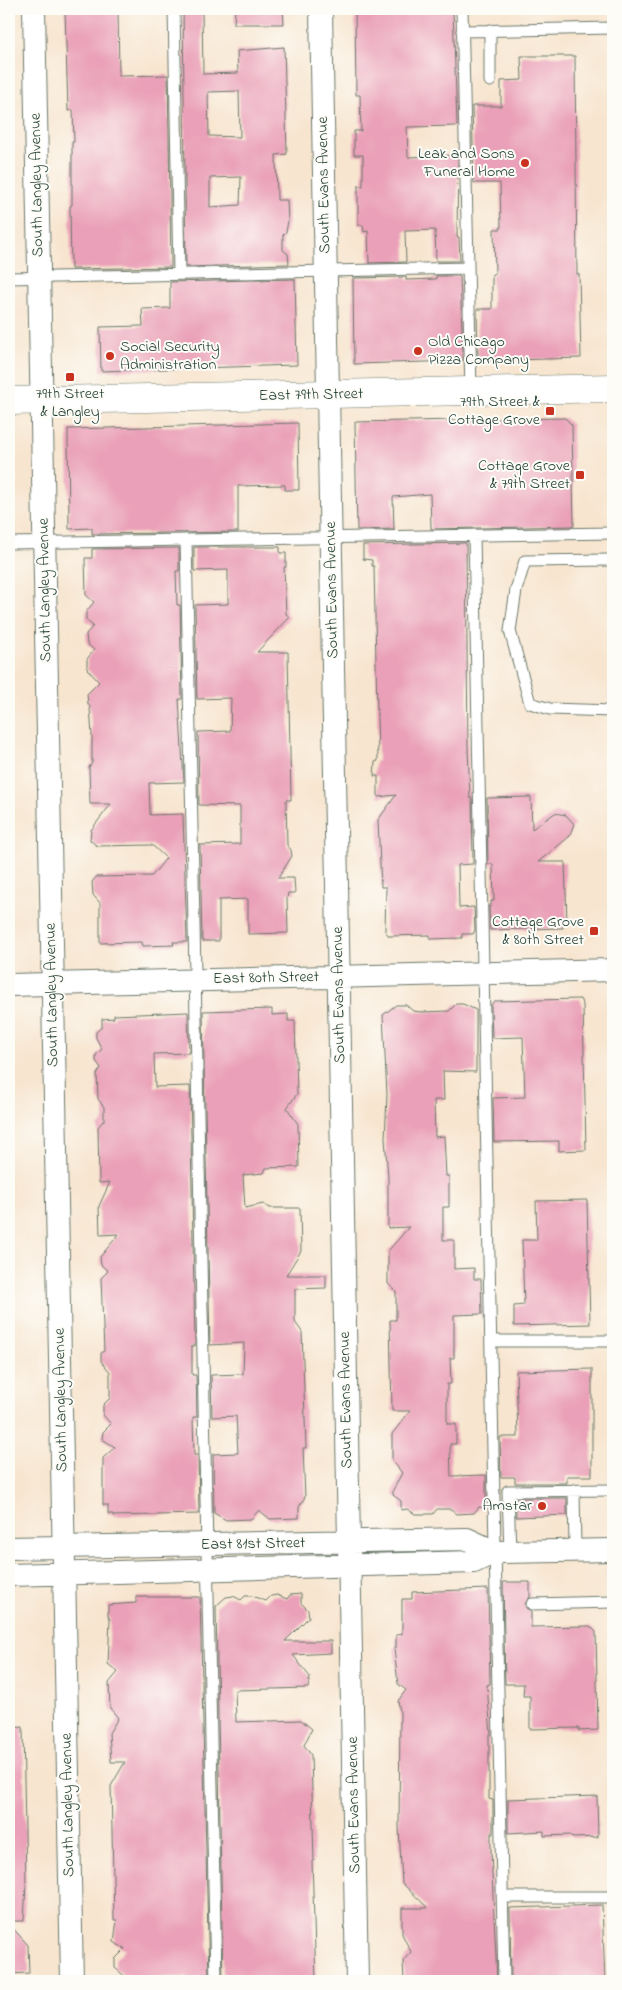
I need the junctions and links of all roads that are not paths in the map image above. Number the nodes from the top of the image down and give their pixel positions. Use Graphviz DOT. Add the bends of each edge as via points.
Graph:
graph roads {
  1 [pos="34,9"];
  2 [pos="174,9"];
  3 [pos="320,9"];
  4 [pos="462,9"];
  5 [pos="613,28"];
  6 [pos="490,30"];
  7 [pos="462,31"];
  8 [pos="490,82"];
  9 [pos="468,268"];
  10 [pos="325,271"];
  11 [pos="179,274"];
  12 [pos="39,277"];
  13 [pos="9,278"];
  14 [pos="613,388"];
  15 [pos="471,391"];
  16 [pos="328,394"];
  17 [pos="9,401"];
  18 [pos="41,401"];
  19 [pos="613,534"];
  20 [pos="474,535"];
  21 [pos="331,538"];
  22 [pos="186,540"];
  23 [pos="9,543"];
  24 [pos="44,543"];
  25 [pos="613,560"];
  26 [pos="613,711"];
  27 [pos="613,970"];
  28 [pos="483,973"];
  29 [pos="338,976"];
  30 [pos="194,980"];
  31 [pos="52,984"];
  32 [pos="9,985"];
  33 [pos="491,1341"];
  34 [pos="613,1341"];
  35 [pos="574,1490"];
  36 [pos="613,1490"];
  37 [pos="348,1542"];
  38 [pos="207,1544"];
  39 [pos="64,1547"];
  40 [pos="9,1548"];
  41 [pos="575,1550"];
  42 [pos="613,1550"];
  43 [pos="502,1552"];
  44 [pos="349,1565"];
  45 [pos="208,1570"];
  46 [pos="64,1574"];
  47 [pos="9,1576"];
  48 [pos="613,1602"];
  49 [pos="532,1604"];
  50 [pos="503,1897"];
  51 [pos="613,1897"];
  52 [pos="72,1981"];
  53 [pos="216,1981"];
  54 [pos="358,1981"];
  55 [pos="504,1981"];
  1 -- 12 [label="street, South Langley Avenue"];
  2 -- 11 [label="lane"];
  3 -- 10 [label="street, South Evans Avenue"];
  4 -- 7 [label="lane"];
  5 -- 6 [label="lane"];
  6 -- 7 [label="lane"];
  6 -- 8 [label="lane"];
  7 -- 9 [label="lane"];
  9 -- 10 [label="lane"];
  9 -- 15 [label="lane"];
  10 -- 11 [label="lane"];
  10 -- 16 [label="street, South Evans Avenue"];
  11 -- 12 [label="lane"];
  12 -- 13 [label="lane"];
  12 -- 18 [label="street, South Langley Avenue"];
  14 -- 15 [label="main road, East 79th Street"];
  15 -- 16 [label="main road, East 79th Street"];
  16 -- 18 [label="main road, East 79th Street"];
  16 -- 21 [label="street, South Evans Avenue"];
  17 -- 18 [label="main road, East 79th Street"];
  18 -- 24 [label="street, South Langley Avenue"];
  19 -- 20 [label="lane"];
  20 -- 21 [label="lane"];
  20 -- 28 [label="lane"];
  21 -- 22 [label="lane"];
  21 -- 29 [label="street, South Evans Avenue"];
  22 -- 24 [label="lane"];
  22 -- 30 [label="lane"];
  23 -- 24 [label="lane"];
  24 -- 31 [label="street, South Langley Avenue"];
  25 -- 26 [label="lane" via="525,561 516,590 510,631 530,702 550,708"];
  27 -- 28 [label="street, East 80th Street"];
  28 -- 29 [label="street, East 80th Street"];
  28 -- 33 [label="lane"];
  29 -- 30 [label="street, East 80th Street"];
  29 -- 37 [label="street, South Evans Avenue"];
  30 -- 31 [label="street, East 80th Street"];
  30 -- 38 [label="lane"];
  31 -- 32 [label="street, East 80th Street"];
  31 -- 39 [label="street, South Langley Avenue"];
  33 -- 34 [label="lane"];
  33 -- 43 [label="lane"];
  35 -- 36 [label="lane"];
  35 -- 41 [label="lane"];
  35 -- 43 [label="lane" via="508,1491"];
  37 -- 38 [label="street, East 81st Street"];
  37 -- 43 [label="street, East 81st Street" via="467,1539"];
  37 -- 44 [label="street, South Evans Avenue"];
  38 -- 39 [label="street, East 81st Street"];
  38 -- 45 [label="lane"];
  39 -- 40 [label="street, East 81st Street"];
  39 -- 46 [label="street, South Langley Avenue"];
  41 -- 42 [label="street, East 81st Street"];
  41 -- 43 [label="street, East 81st Street"];
  43 -- 44 [label="street, East 81st Street" via="474,1562"];
  43 -- 50 [label="lane"];
  44 -- 45 [label="street, East 81st Street"];
  44 -- 54 [label="street, South Evans Avenue"];
  45 -- 46 [label="street, East 81st Street"];
  45 -- 53 [label="lane"];
  46 -- 47 [label="street, East 81st Street"];
  46 -- 52 [label="street, South Langley Avenue"];
  48 -- 49 [label="lane"];
  50 -- 51 [label="lane"];
  50 -- 55 [label="lane"];
}
